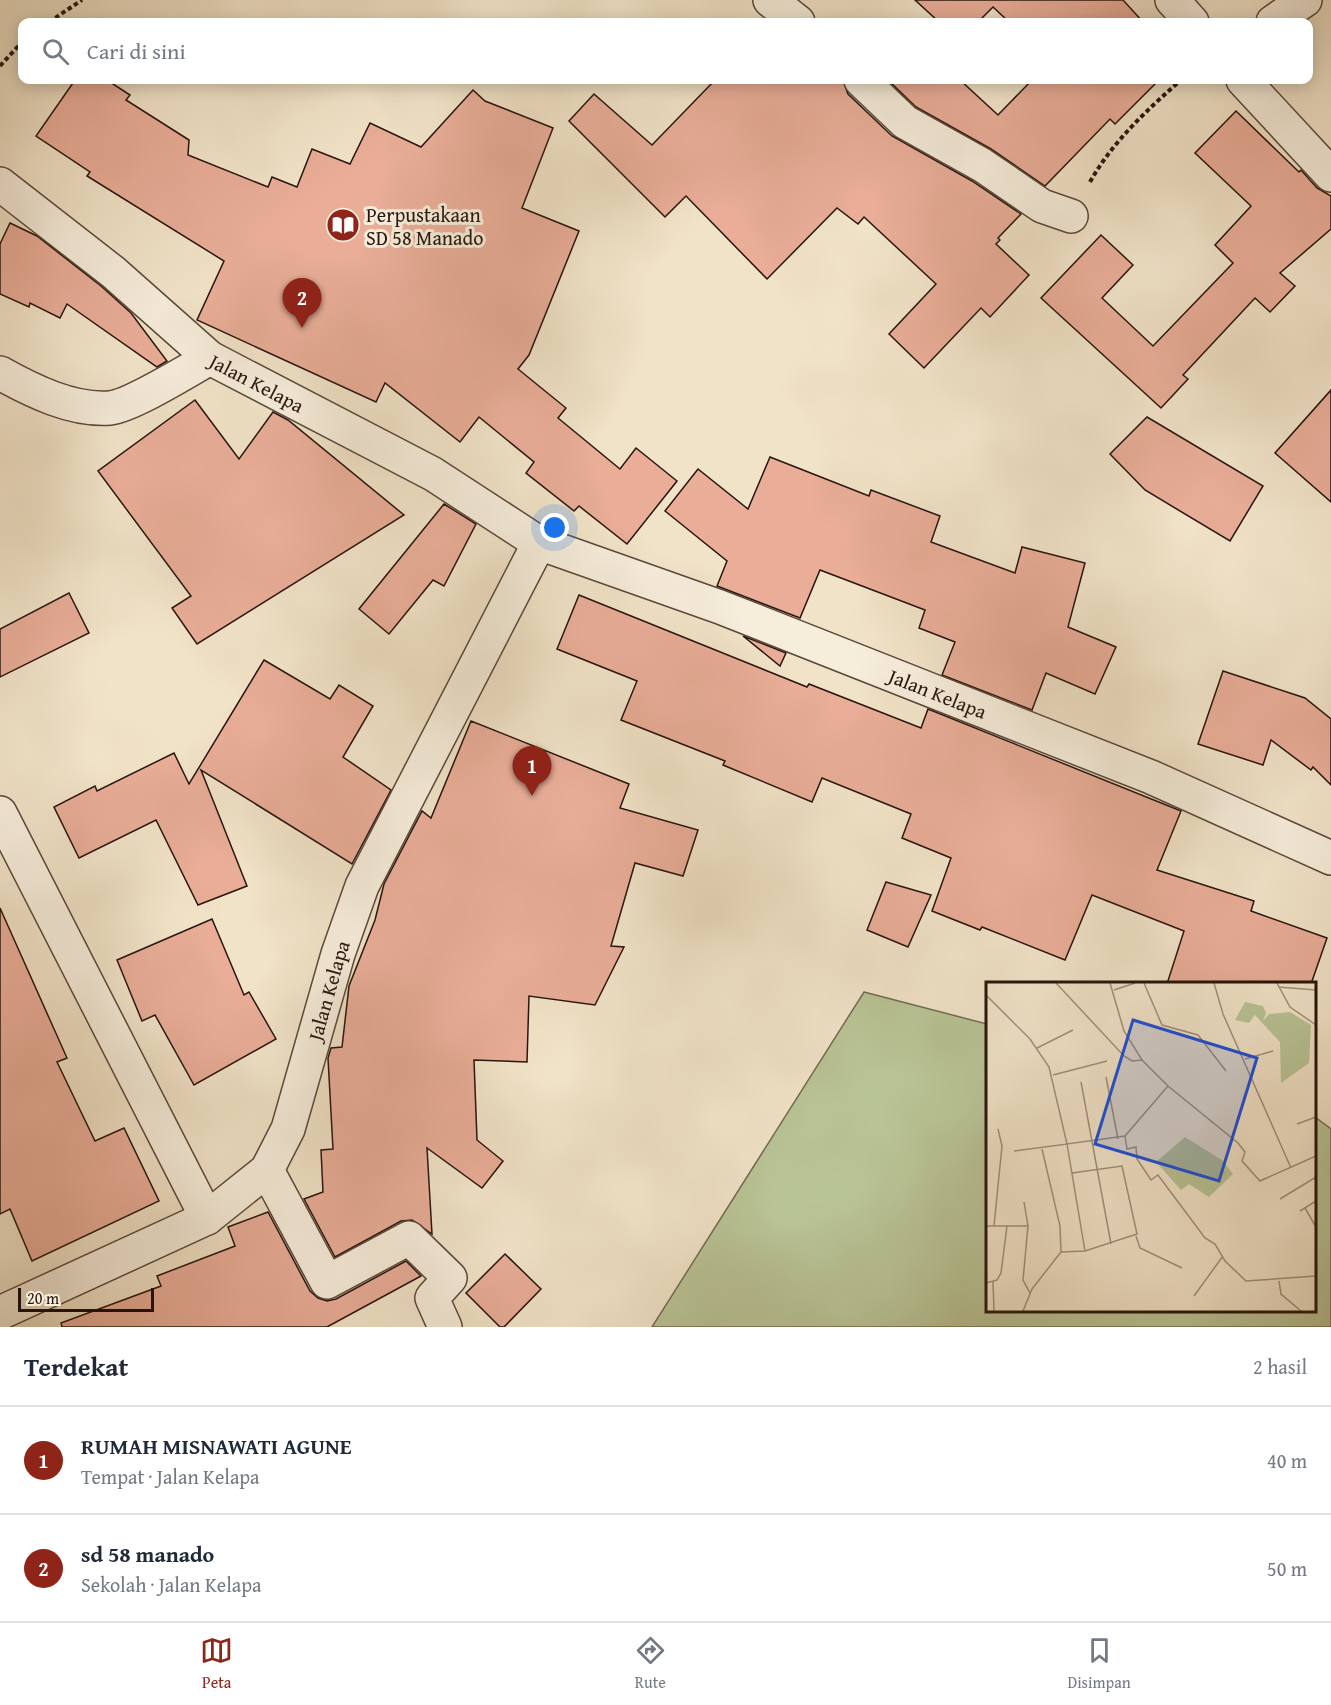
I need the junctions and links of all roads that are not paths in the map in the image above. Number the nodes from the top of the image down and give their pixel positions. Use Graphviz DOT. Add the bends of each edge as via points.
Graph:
graph roads {
  1 [pos="770,0"];
  2 [pos="1172,0"];
  3 [pos="1305,0"];
  4 [pos="793,18"];
  5 [pos="1188,18"];
  6 [pos="1279,18"];
  7 [pos="865,84"];
  8 [pos="1247,84"];
  9 [pos="1331,175"];
  10 [pos="0,184"];
  11 [pos="1071,216"];
  12 [pos="210,358"];
  13 [pos="0,373"];
  14 [pos="539,543"];
  15 [pos="0,813"];
  16 [pos="1331,858"];
  17 [pos="267,1170"];
  18 [pos="207,1218"];
  19 [pos="0,1313"];
  20 [pos="445,1327"];
  1 -- 4 [label="street"];
  2 -- 5 [label="street"];
  3 -- 6 [label="street"];
  7 -- 11 [label="street" via="905,122 982,165 1042,206"];
  8 -- 9 [label="street"];
  10 -- 12 [label="street, Jalan Kelapa" via="113,272"];
  12 -- 13 [label="street" via="112,408 81,408"];
  12 -- 14 [label="street, Jalan Kelapa" via="433,474"];
  14 -- 16 [label="street, Jalan Kelapa" via="720,606 1151,777"];
  14 -- 17 [label="street, Jalan Kelapa" via="362,886 338,954 288,1129"];
  15 -- 18 [label="street"];
  17 -- 18 [label="street, Jalan Kelapa"];
  17 -- 20 [label="street" via="327,1282 410,1238 450,1278 432,1298"];
  18 -- 19 [label="street, Jalan Kelapa"];
}
